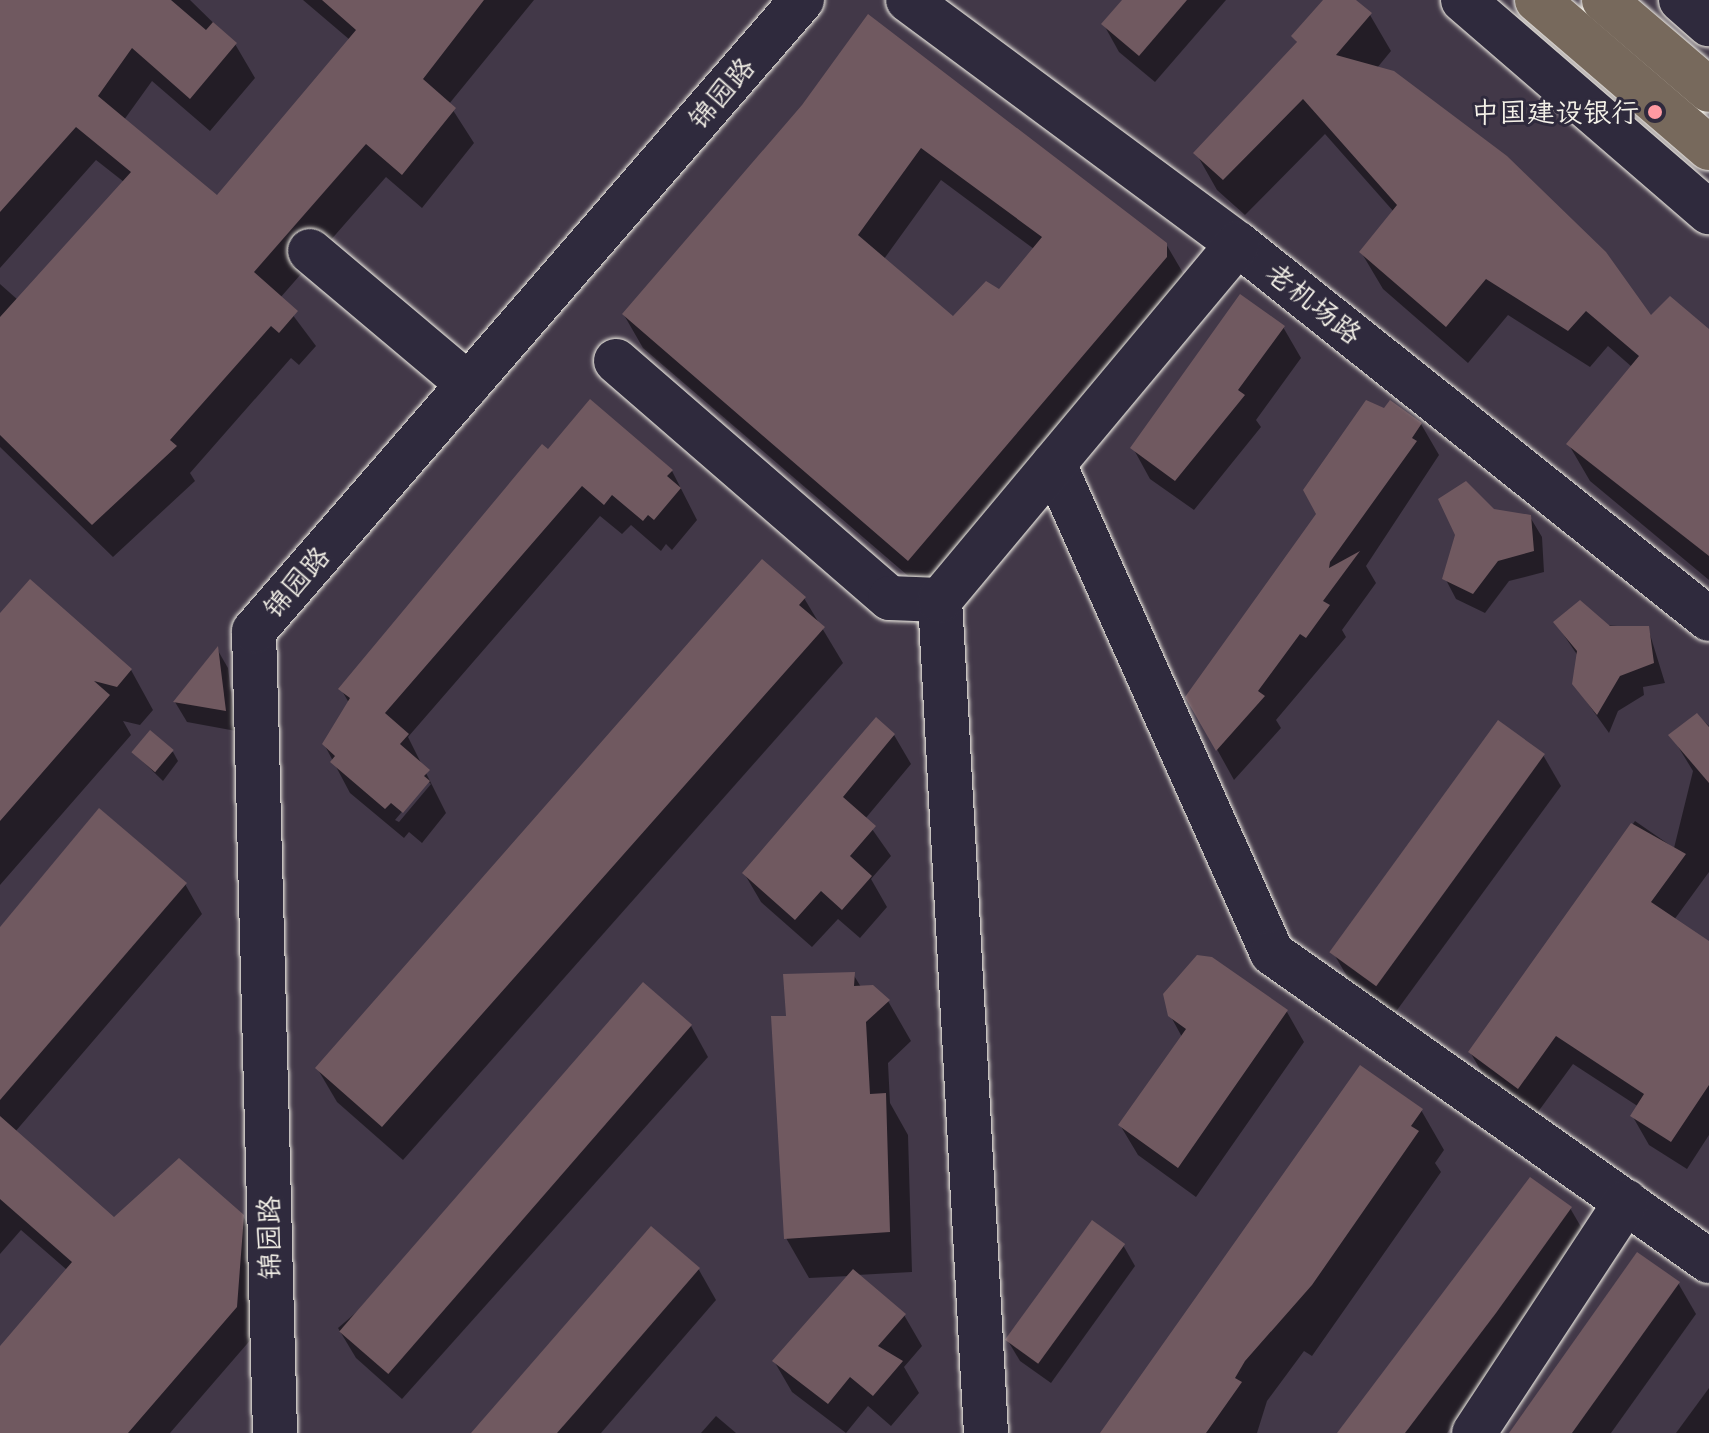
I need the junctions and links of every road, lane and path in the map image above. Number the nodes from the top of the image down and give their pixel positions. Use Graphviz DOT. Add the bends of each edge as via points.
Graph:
graph roads {
  1 [pos="802,0"];
  2 [pos="908,0"];
  3 [pos="1463,0"];
  4 [pos="1537,0"];
  5 [pos="1604,0"];
  6 [pos="1681,0"];
  7 [pos="1709,24"];
  8 [pos="1709,90"];
  9 [pos="1709,148"];
  10 [pos="1709,212"];
  11 [pos="1238,244"];
  12 [pos="310,251"];
  13 [pos="616,361"];
  14 [pos="468,384"];
  15 [pos="1054,464"];
  16 [pos="940,600"];
  17 [pos="1709,619"];
  18 [pos="1626,1202"];
  19 [pos="1709,1261"];
  20 [pos="275,1433"];
  21 [pos="986,1433"];
  22 [pos="1474,1433"];
  1 -- 14 [label="street, 锦园路"];
  2 -- 11 [label="street, 老机场路"];
  3 -- 10 [label="street"];
  4 -- 9 [label="main road"];
  5 -- 8 [label="main road"];
  6 -- 7 [label="street"];
  11 -- 15 [label="street"];
  11 -- 17 [label="street, 老机场路"];
  12 -- 14 [label="street"];
  13 -- 16 [label="street" via="890,598"];
  14 -- 20 [label="street, 锦园路" via="254,631"];
  15 -- 16 [label="street"];
  15 -- 18 [label="street" via="1272,953"];
  16 -- 21 [label="street"];
  18 -- 19 [label="street"];
  18 -- 22 [label="street"];
}
